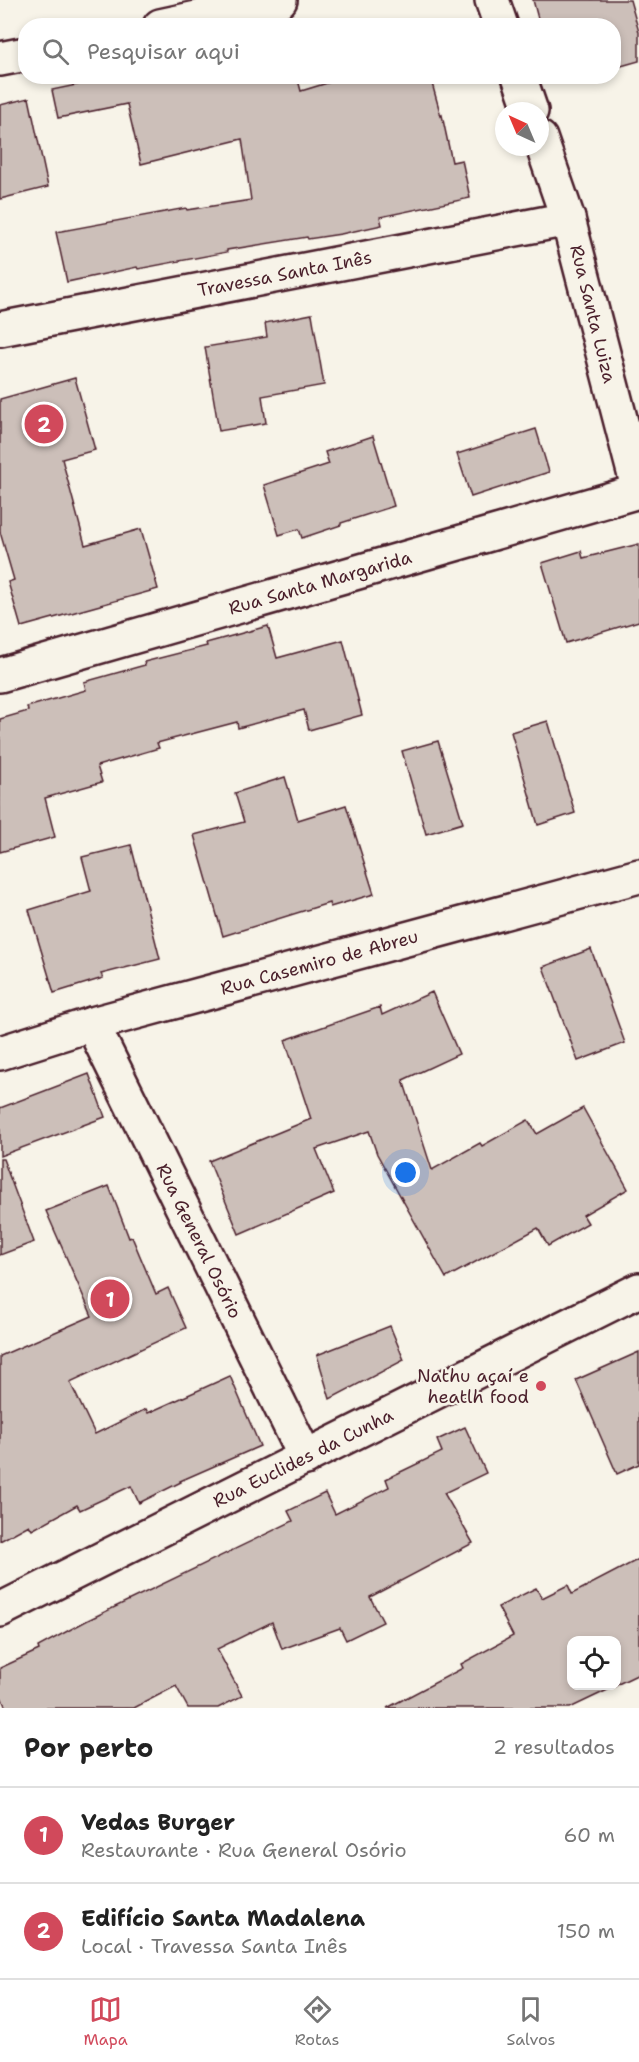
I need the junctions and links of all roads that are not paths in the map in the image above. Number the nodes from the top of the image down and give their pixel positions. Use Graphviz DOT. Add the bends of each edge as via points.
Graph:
graph roads {
  1 [pos="280,0"];
  2 [pos="492,0"];
  3 [pos="197,18"];
  4 [pos="498,18"];
  5 [pos="18,56"];
  6 [pos="0,59"];
  7 [pos="522,84"];
  8 [pos="528,102"];
  9 [pos="546,156"];
  10 [pos="568,219"];
  11 [pos="0,329"];
  12 [pos="639,491"];
  13 [pos="0,675"];
  14 [pos="639,876"];
  15 [pos="92,1024"];
  16 [pos="0,1053"];
  17 [pos="639,1290"];
  18 [pos="306,1458"];
  19 [pos="0,1610"];
  1 -- 3 [label="street"];
  2 -- 4 [label="street"];
  5 -- 6 [label="street"];
  7 -- 8 [label="street"];
  9 -- 10 [label="street, Rua Santa Luiza"];
  10 -- 11 [label="street, Travessa Santa Inês"];
  10 -- 12 [label="street, Rua Santa Luiza"];
  12 -- 13 [label="street, Rua Santa Margarida"];
  14 -- 15 [label="street, Rua Casemiro de Abreu"];
  15 -- 16 [label="street, Rua Casemiro de Abreu"];
  15 -- 18 [label="street, Rua General Osório"];
  17 -- 18 [label="street, Rua Euclides da Cunha"];
  18 -- 19 [label="street, Rua Euclides da Cunha"];
}
